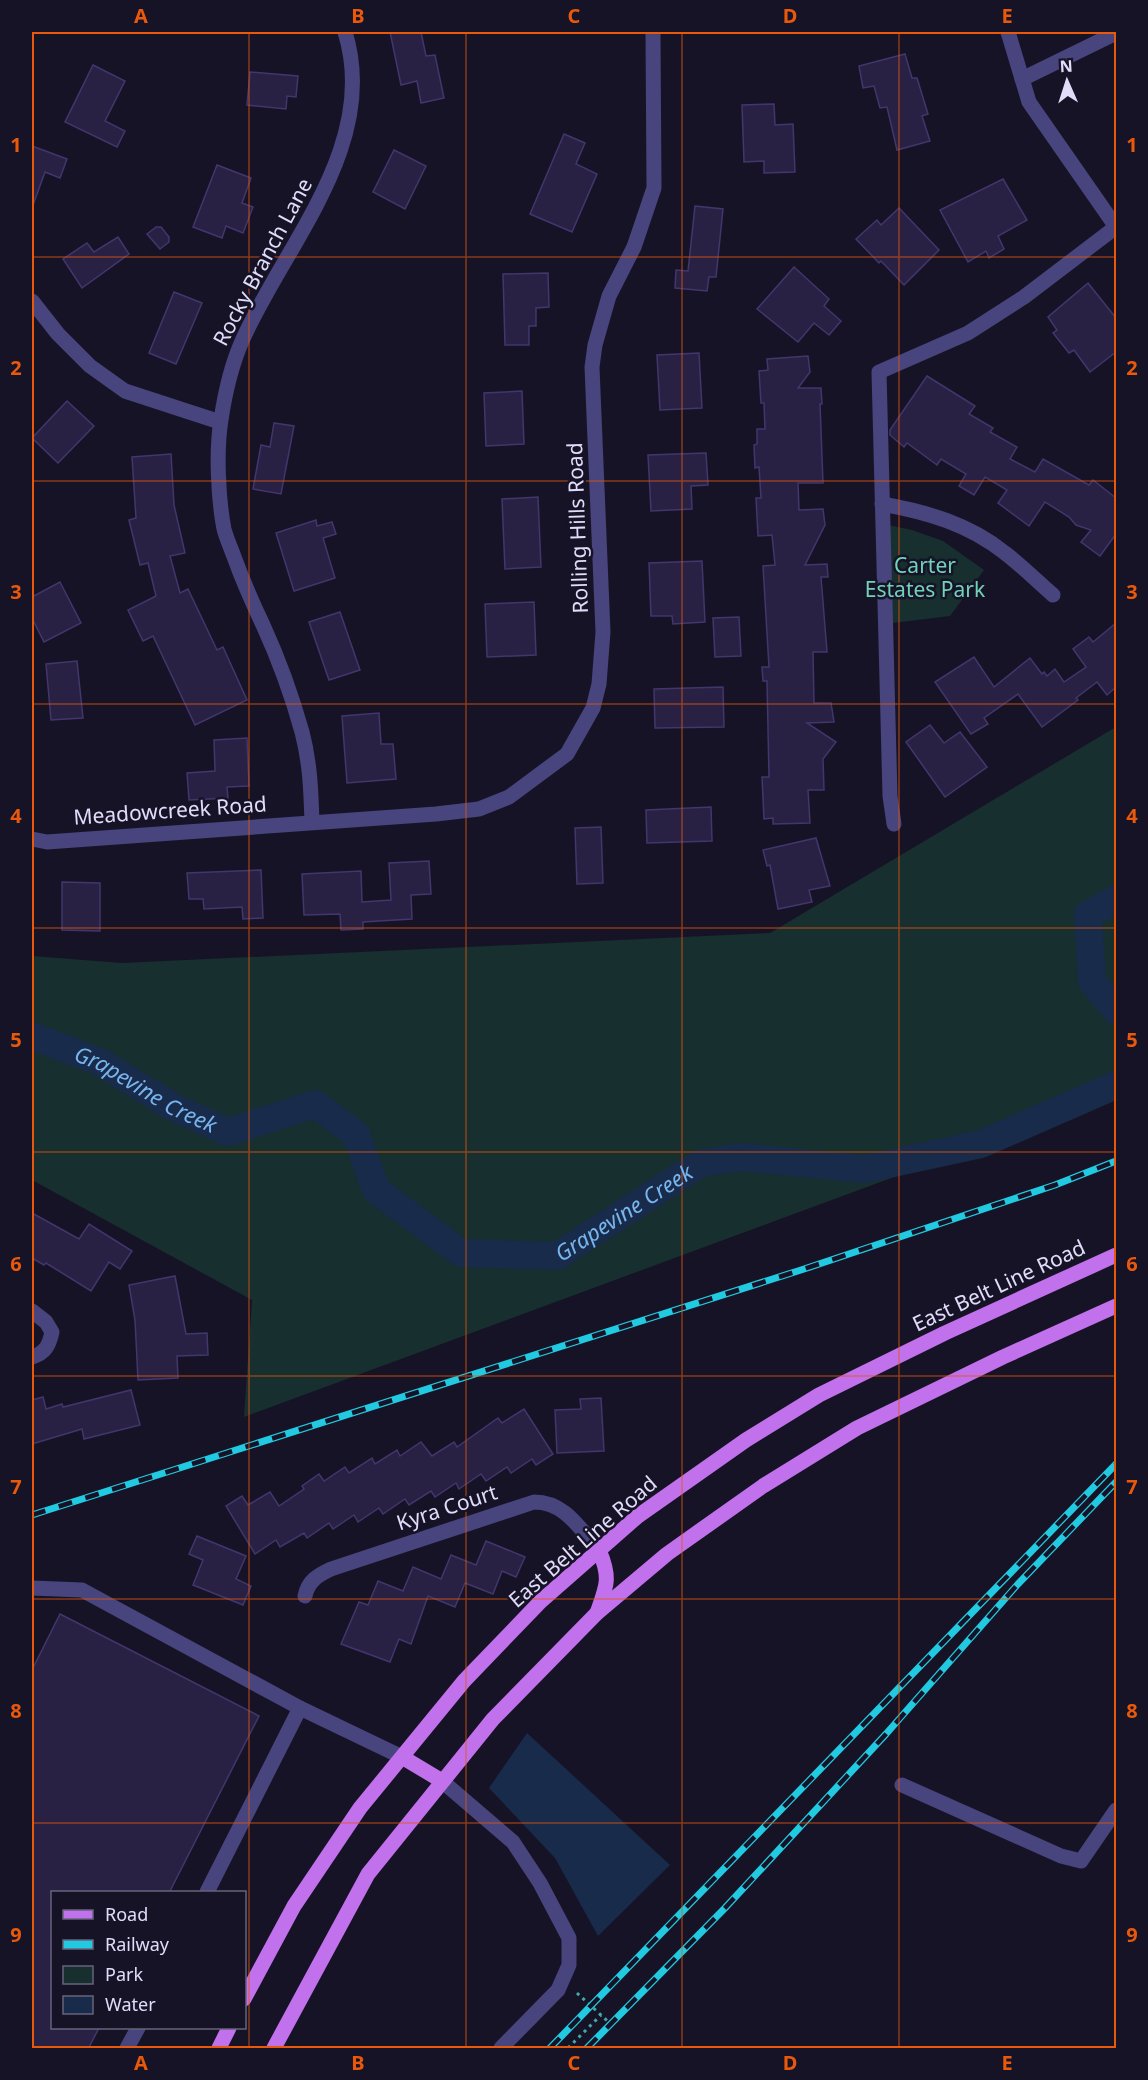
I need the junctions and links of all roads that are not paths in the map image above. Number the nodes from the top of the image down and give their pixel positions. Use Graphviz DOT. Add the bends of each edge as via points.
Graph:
graph roads {
  1 [pos="345,32"];
  2 [pos="653,32"];
  3 [pos="1008,32"];
  4 [pos="1116,33"];
  5 [pos="1022,79"];
  6 [pos="1116,227"];
  7 [pos="32,301"];
  8 [pos="220,422"];
  9 [pos="882,504"];
  10 [pos="1053,595"];
  11 [pos="312,822"];
  12 [pos="894,824"];
  13 [pos="32,839"];
  14 [pos="1116,1255"];
  15 [pos="1116,1306"];
  16 [pos="32,1311"];
  17 [pos="32,1357"];
  18 [pos="599,1550"];
  19 [pos="32,1588"];
  20 [pos="305,1596"];
  21 [pos="597,1613"];
  22 [pos="300,1708"];
  23 [pos="402,1757"];
  24 [pos="442,1781"];
  25 [pos="902,1785"];
  26 [pos="1116,1810"];
  27 [pos="208,1891"];
  28 [pos="246,1995"];
  29 [pos="137,2029"];
  30 [pos="229,2029"];
  31 [pos="127,2049"];
  32 [pos="219,2049"];
  33 [pos="274,2049"];
  34 [pos="501,2049"];
  1 -- 8 [label="street, Rocky Branch Lane" via="351,50 350,124 333,172 243,340 230,372"];
  2 -- 11 [label="street, Rolling Hills Road" via="654,188 634,247 609,296 592,367 603,632 599,684 592,708 567,754 509,797 479,809"];
  3 -- 5 [label="street"];
  4 -- 5 [label="street"];
  5 -- 6 [label="street" via="1029,102"];
  6 -- 9 [label="street" via="1024,297 968,333 879,372"];
  7 -- 8 [label="street" via="90,366 125,391"];
  8 -- 11 [label="street, Rocky Branch Lane" via="219,478 224,530 302,731 309,762"];
  9 -- 10 [label="street" via="915,510 968,529 1004,552"];
  9 -- 12 [label="street"];
  11 -- 13 [label="street, Meadowcreek Road" via="47,842"];
  14 -- 18 [label="main road, East Belt Line Road" via="819,1395 638,1516"];
  15 -- 21 [label="main road" via="857,1428 753,1492 667,1554"];
  16 -- 17 [label="street" via="52,1332 43,1354"];
  18 -- 20 [label="street, Kyra Court" via="562,1509 534,1502 331,1569 312,1580"];
  18 -- 21 [label="main road" via="607,1568 607,1580"];
  18 -- 23 [label="main road, East Belt Line Road" via="541,1601 464,1681"];
  19 -- 22 [label="street" via="82,1590"];
  21 -- 24 [label="main road" via="493,1719"];
  22 -- 23 [label="street"];
  22 -- 27 [label="street"];
  23 -- 24 [label="main road"];
  23 -- 28 [label="main road, East Belt Line Road" via="360,1808 294,1906"];
  24 -- 33 [label="main road" via="368,1874"];
  24 -- 34 [label="street" via="513,1842 569,1938 569,1965 558,1990"];
  25 -- 26 [label="street" via="1061,1856 1081,1861"];
  29 -- 31 [label="street"];
  30 -- 32 [label="main road"];
}
